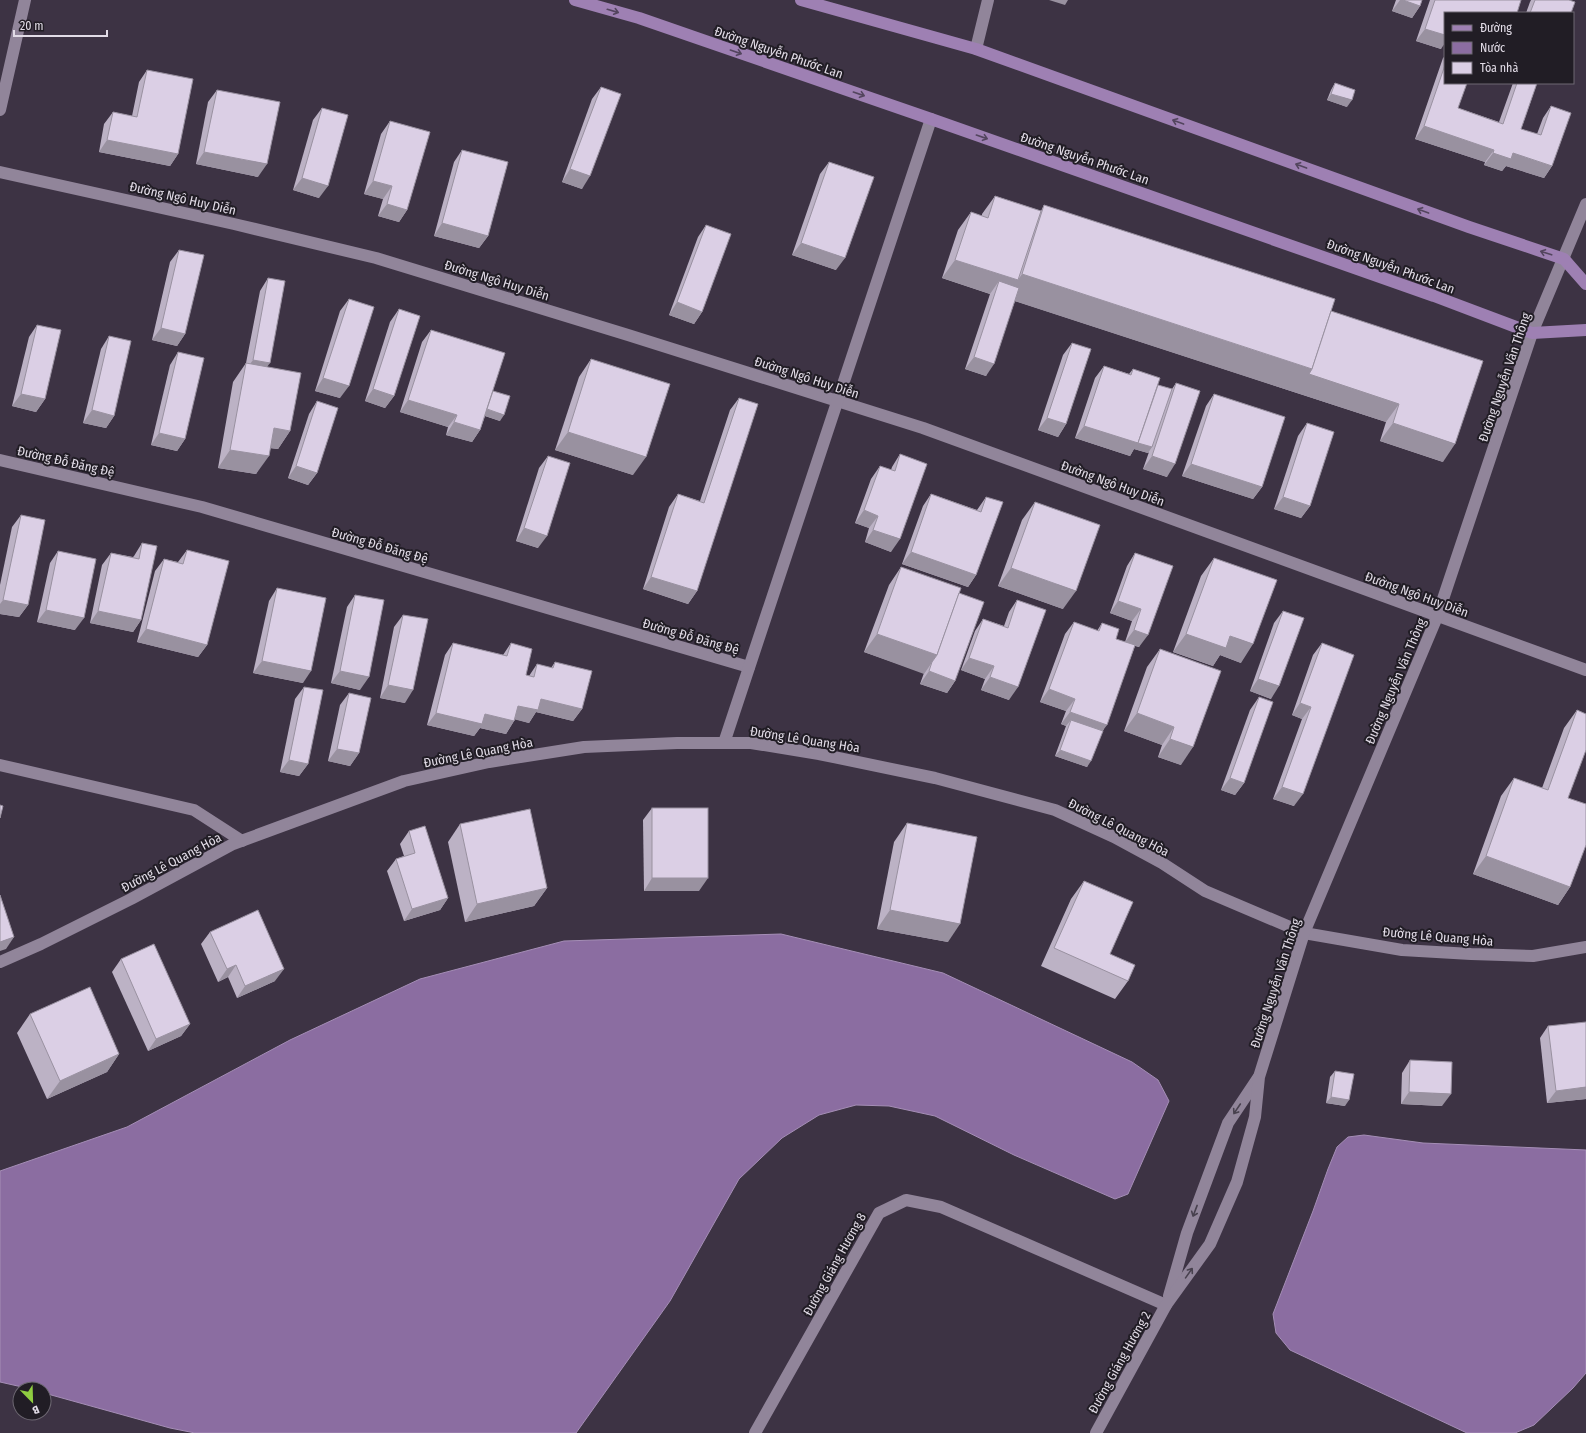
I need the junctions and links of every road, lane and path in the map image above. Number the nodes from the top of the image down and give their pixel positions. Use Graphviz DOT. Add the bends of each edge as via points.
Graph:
graph roads {
  1 [pos="25,0"];
  2 [pos="575,0"];
  3 [pos="801,0"];
  4 [pos="988,0"];
  5 [pos="976,49"];
  6 [pos="0,110"];
  7 [pos="931,119"];
  8 [pos="0,172"];
  9 [pos="1586,204"];
  10 [pos="1564,259"];
  11 [pos="1586,284"];
  12 [pos="1586,330"];
  13 [pos="1532,333"];
  14 [pos="836,402"];
  15 [pos="0,460"];
  16 [pos="1437,617"];
  17 [pos="750,667"];
  18 [pos="1586,670"];
  19 [pos="724,743"];
  20 [pos="0,765"];
  21 [pos="242,842"];
  22 [pos="1304,933"];
  23 [pos="1586,947"];
  24 [pos="0,962"];
  25 [pos="1259,1077"];
  26 [pos="1209,1174"];
  27 [pos="1237,1182"];
  28 [pos="1166,1305"];
  29 [pos="755,1433"];
  30 [pos="1096,1433"];
  1 -- 6 [label="street"];
  2 -- 7 [label="main road, Đường Nguyễn Phước Lan, one-way" via="639,18"];
  3 -- 5 [label="main road"];
  4 -- 5 [label="street"];
  10 -- 5 [label="main road, one-way"];
  7 -- 13 [label="main road, Đường Nguyễn Phước Lan, one-way"];
  7 -- 14 [label="street"];
  8 -- 14 [label="street, Đường Ngô Huy Diễn" via="376,258"];
  9 -- 10 [label="street, Đường Nguyễn Văn Thông"];
  10 -- 11 [label="main road"];
  10 -- 13 [label="street, Đường Nguyễn Văn Thông"];
  12 -- 13 [label="main road, Đường Nguyễn Phước Lan"];
  13 -- 16 [label="street, Đường Nguyễn Văn Thông"];
  14 -- 16 [label="street, Đường Ngô Huy Diễn" via="923,428"];
  14 -- 17 [label="street"];
  15 -- 17 [label="street, Đường Đỗ Đăng Đệ" via="202,507"];
  16 -- 18 [label="street, Đường Ngô Huy Diễn"];
  16 -- 22 [label="street, Đường Nguyễn Văn Thông"];
  17 -- 19 [label="street"];
  19 -- 21 [label="street, Đường Lê Quang Hòa" via="584,747 489,762 404,781"];
  19 -- 22 [label="street, Đường Lê Quang Hòa" via="751,744 876,765 1055,810 1162,863 1205,891"];
  20 -- 21 [label="street" via="194,810"];
  21 -- 24 [label="street, Đường Lê Quang Hòa" via="233,844 131,899"];
  22 -- 23 [label="street, Đường Lê Quang Hòa" via="1402,950 1471,954 1532,956"];
  22 -- 25 [label="street, Đường Nguyễn Văn Thông"];
  25 -- 26 [label="street, Đường Nguyễn Văn Thông, one-way" via="1228,1123"];
  25 -- 27 [label="street, Đường Nguyễn Văn Thông" via="1255,1117"];
  26 -- 28 [label="street, Đường Giáng Hương 2, one-way" via="1187,1233"];
  28 -- 27 [label="street, Đường Giáng Hương 2, one-way" via="1210,1244"];
  28 -- 29 [label="street, Đường Giáng Hương 8" via="941,1206 906,1200 879,1213"];
  28 -- 30 [label="street, Đường Giáng Hương 2"];
}
